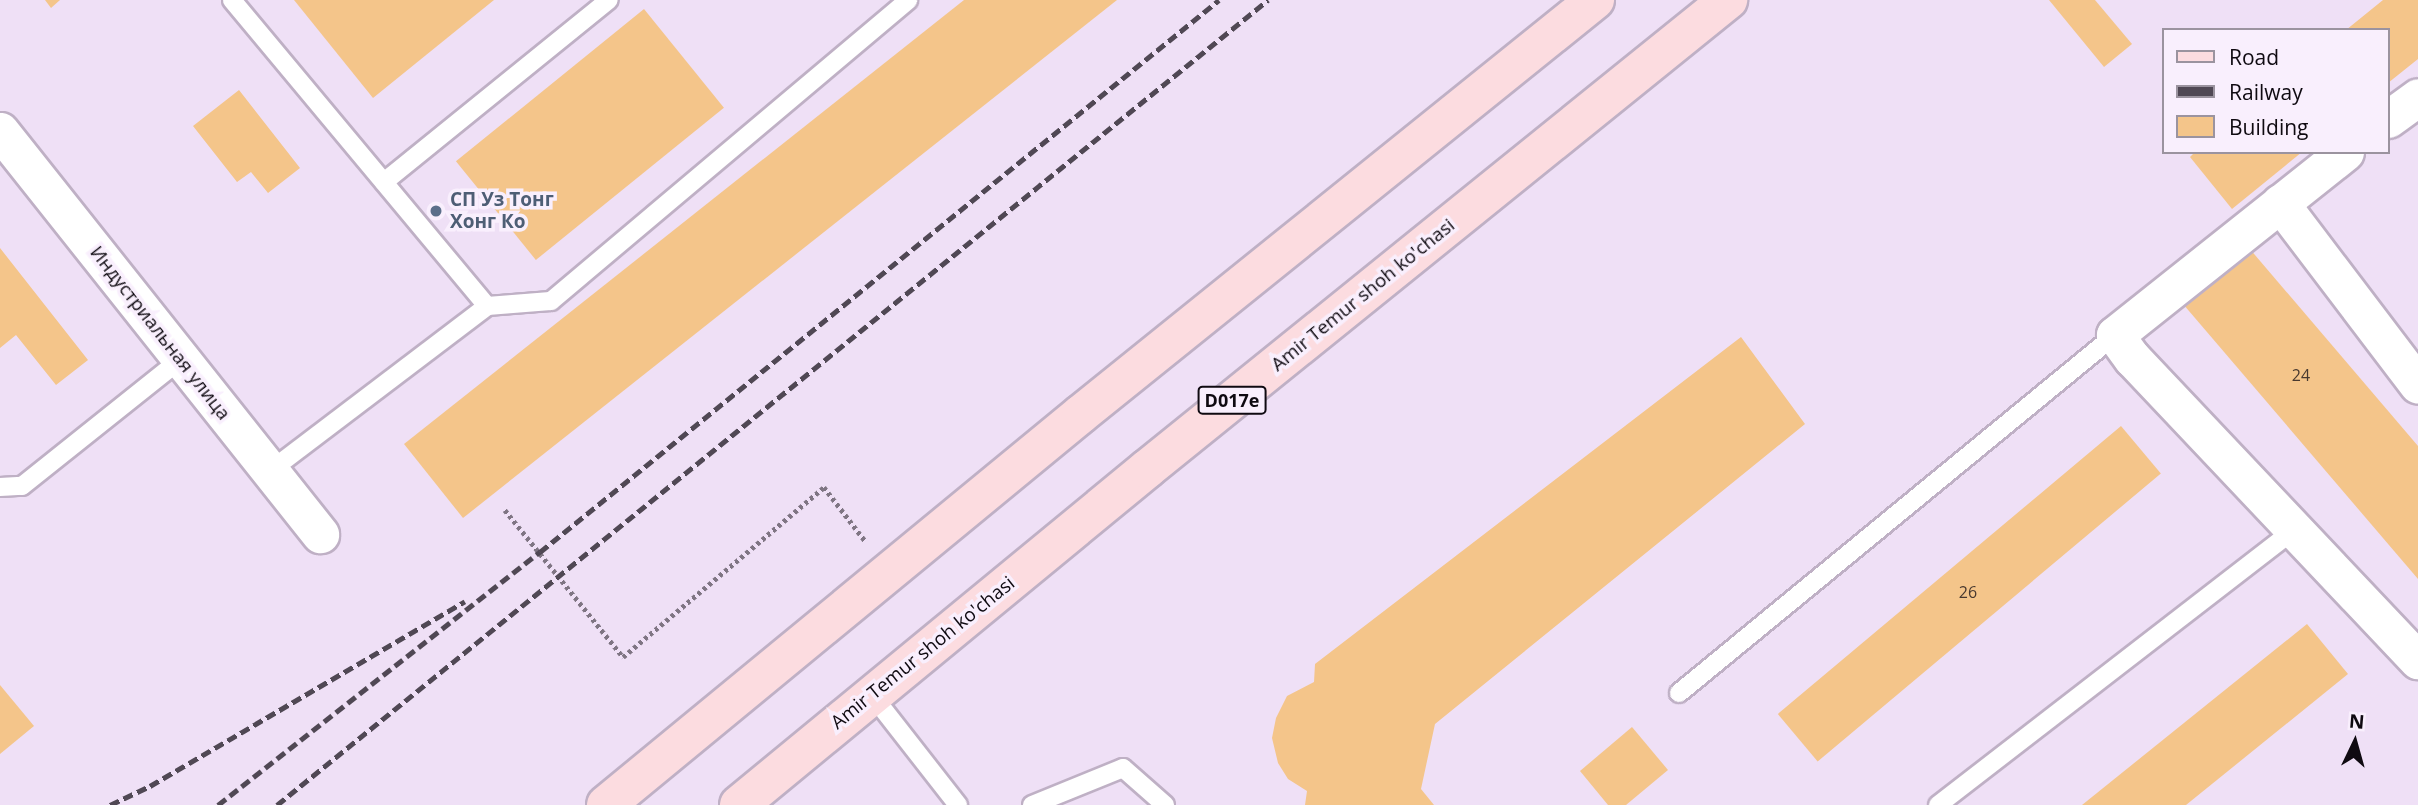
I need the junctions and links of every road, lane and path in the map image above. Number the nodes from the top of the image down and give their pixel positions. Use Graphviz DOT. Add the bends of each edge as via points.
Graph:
graph roads {
  1 [pos="232,0"];
  2 [pos="609,0"];
  3 [pos="908,0"];
  4 [pos="1595,0"];
  5 [pos="1728,0"];
  6 [pos="2418,97"];
  7 [pos="2390,118"];
  8 [pos="0,131"];
  9 [pos="2342,154"];
  10 [pos="384,183"];
  11 [pos="2280,203"];
  12 [pos="487,306"];
  13 [pos="2115,335"];
  14 [pos="181,359"];
  15 [pos="2418,385"];
  16 [pos="270,471"];
  17 [pos="0,487"];
  18 [pos="505,510"];
  19 [pos="2294,530"];
  20 [pos="320,534"];
  21 [pos="889,572"];
  22 [pos="2418,660"];
  23 [pos="1679,693"];
  24 [pos="872,695"];
  25 [pos="606,805"];
  26 [pos="739,805"];
  27 [pos="958,805"];
  28 [pos="1032,805"];
  29 [pos="1165,805"];
  30 [pos="1938,805"];
  1 -- 10 [label="lane"];
  2 -- 10 [label="lane"];
  3 -- 12 [label="lane" via="551,301"];
  4 -- 21 [label="main road"];
  5 -- 24 [label="main road, Amir Temur shoh ko'chasi / D017e"];
  6 -- 7 [label="street"];
  8 -- 14 [label="street, Индустриальная улица"];
  9 -- 11 [label="street"];
  10 -- 12 [label="lane"];
  11 -- 13 [label="street"];
  11 -- 15 [label="street"];
  12 -- 16 [label="lane"];
  13 -- 19 [label="street"];
  13 -- 23 [label="lane"];
  14 -- 16 [label="street, Индустриальная улица"];
  14 -- 17 [label="lane" via="22,486"];
  16 -- 20 [label="street, Индустриальная улица"];
  18 -- 21 [label="path" via="623,657 824,487"];
  19 -- 22 [label="street"];
  19 -- 30 [label="lane"];
  21 -- 25 [label="main road"];
  24 -- 26 [label="main road, Amir Temur shoh ko'chasi / D017e"];
  24 -- 27 [label="lane"];
  28 -- 29 [label="lane" via="1123,768"];
}
